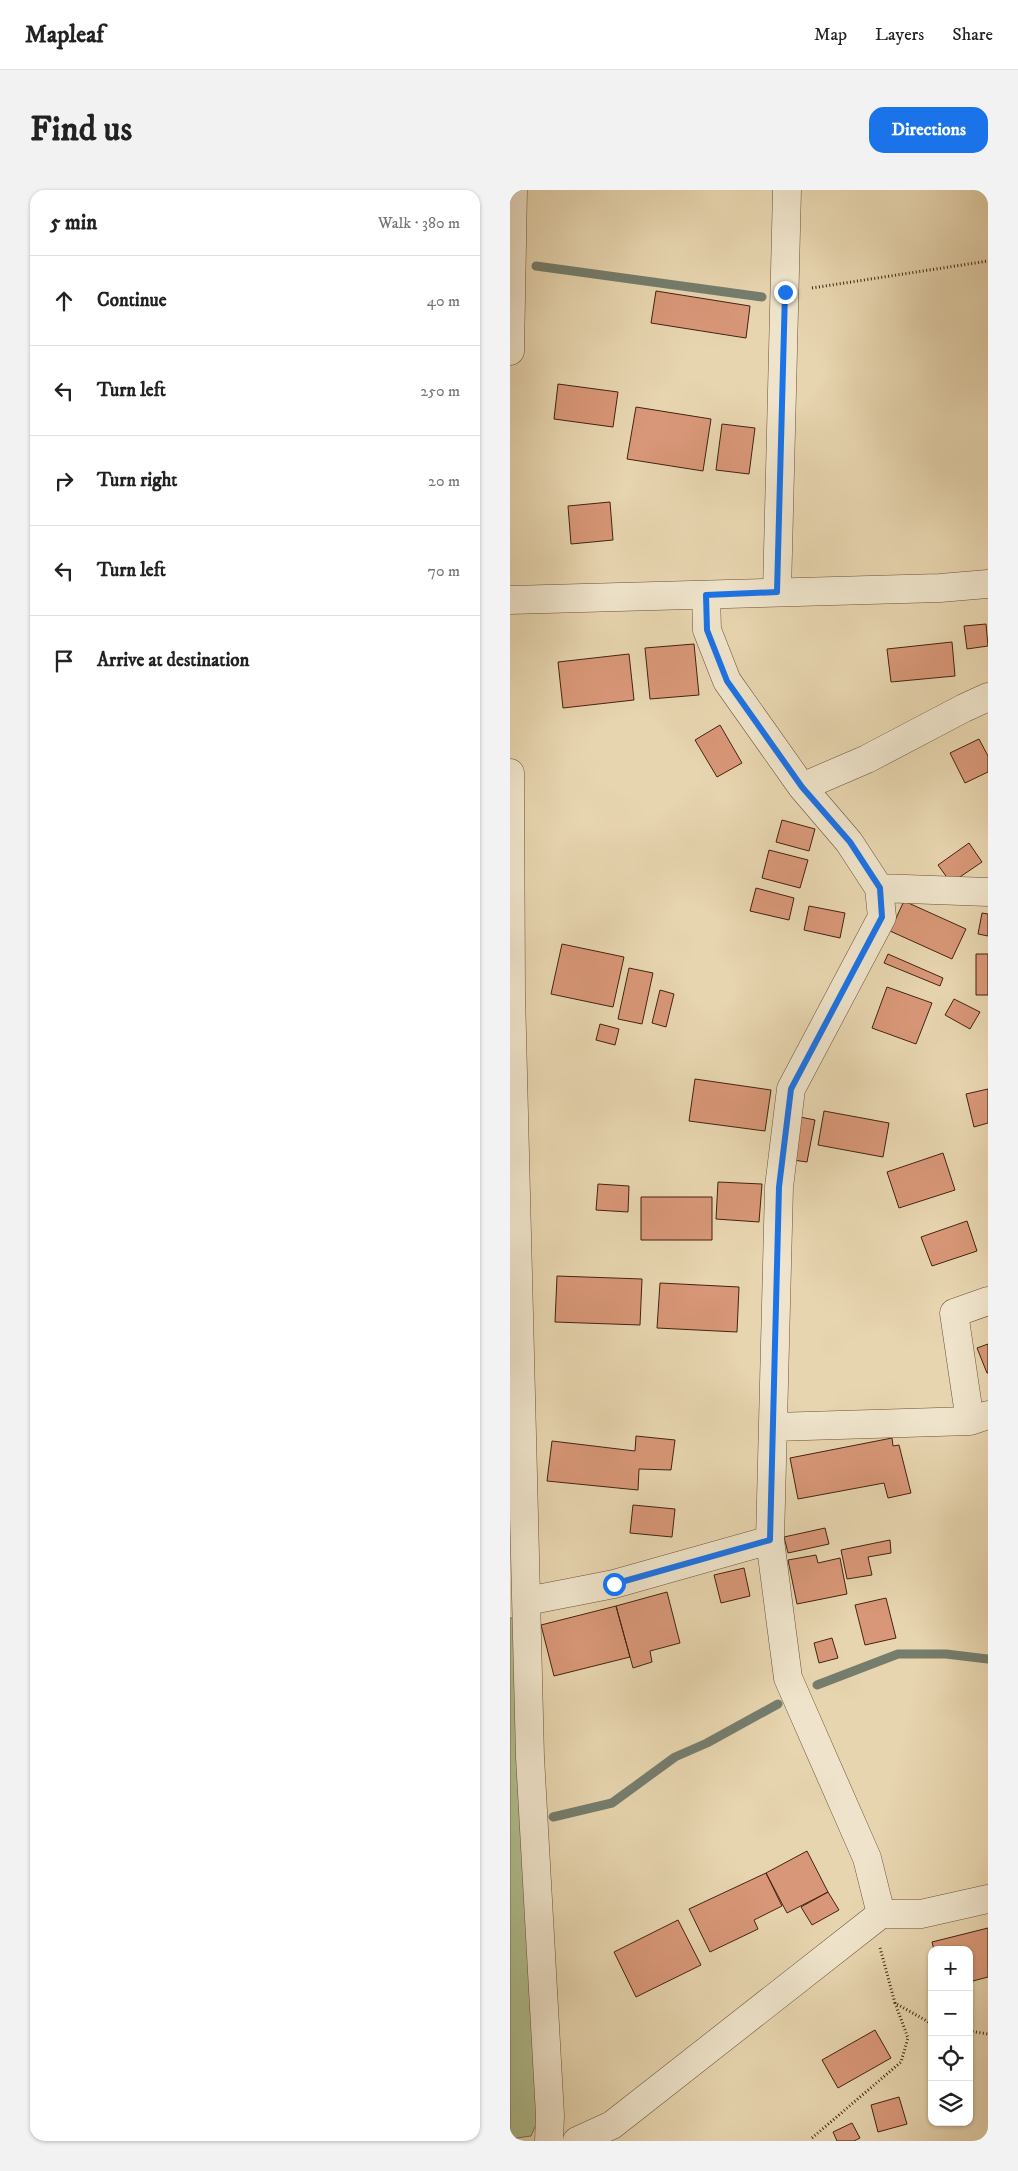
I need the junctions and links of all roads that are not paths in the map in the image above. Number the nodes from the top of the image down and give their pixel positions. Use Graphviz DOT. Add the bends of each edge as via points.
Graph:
graph roads {
  1 [pos="513,190"];
  2 [pos="787,190"];
  3 [pos="510,351"];
  4 [pos="988,584"];
  5 [pos="777,592"];
  6 [pos="706,595"];
  7 [pos="510,600"];
  8 [pos="988,697"];
  9 [pos="510,773"];
  10 [pos="802,787"];
  11 [pos="880,888"];
  12 [pos="988,892"];
  13 [pos="988,1301"];
  14 [pos="979,1418"];
  15 [pos="774,1427"];
  16 [pos="770,1540"];
  17 [pos="527,1601"];
  18 [pos="988,1899"];
  19 [pos="876,1918"];
  20 [pos="549,2141"];
  21 [pos="577,2141"];
  1 -- 3 [label="street"];
  2 -- 5 [label="street"];
  4 -- 5 [label="street"];
  5 -- 6 [label="street"];
  6 -- 7 [label="street"];
  6 -- 10 [label="street" via="707,630 727,681"];
  8 -- 10 [label="street" via="867,759"];
  9 -- 17 [label="street" via="511,994"];
  10 -- 11 [label="street" via="850,842"];
  11 -- 12 [label="street"];
  11 -- 15 [label="street" via="882,917 791,1089 779,1187"];
  13 -- 14 [label="street" via="954,1313"];
  14 -- 15 [label="street"];
  15 -- 16 [label="street"];
  16 -- 17 [label="street" via="614,1584"];
  16 -- 19 [label="street" via="788,1678 867,1858"];
  17 -- 20 [label="street" via="530,1758"];
  18 -- 19 [label="street" via="921,1914"];
  19 -- 21 [label="street" via="612,2125"];
}
